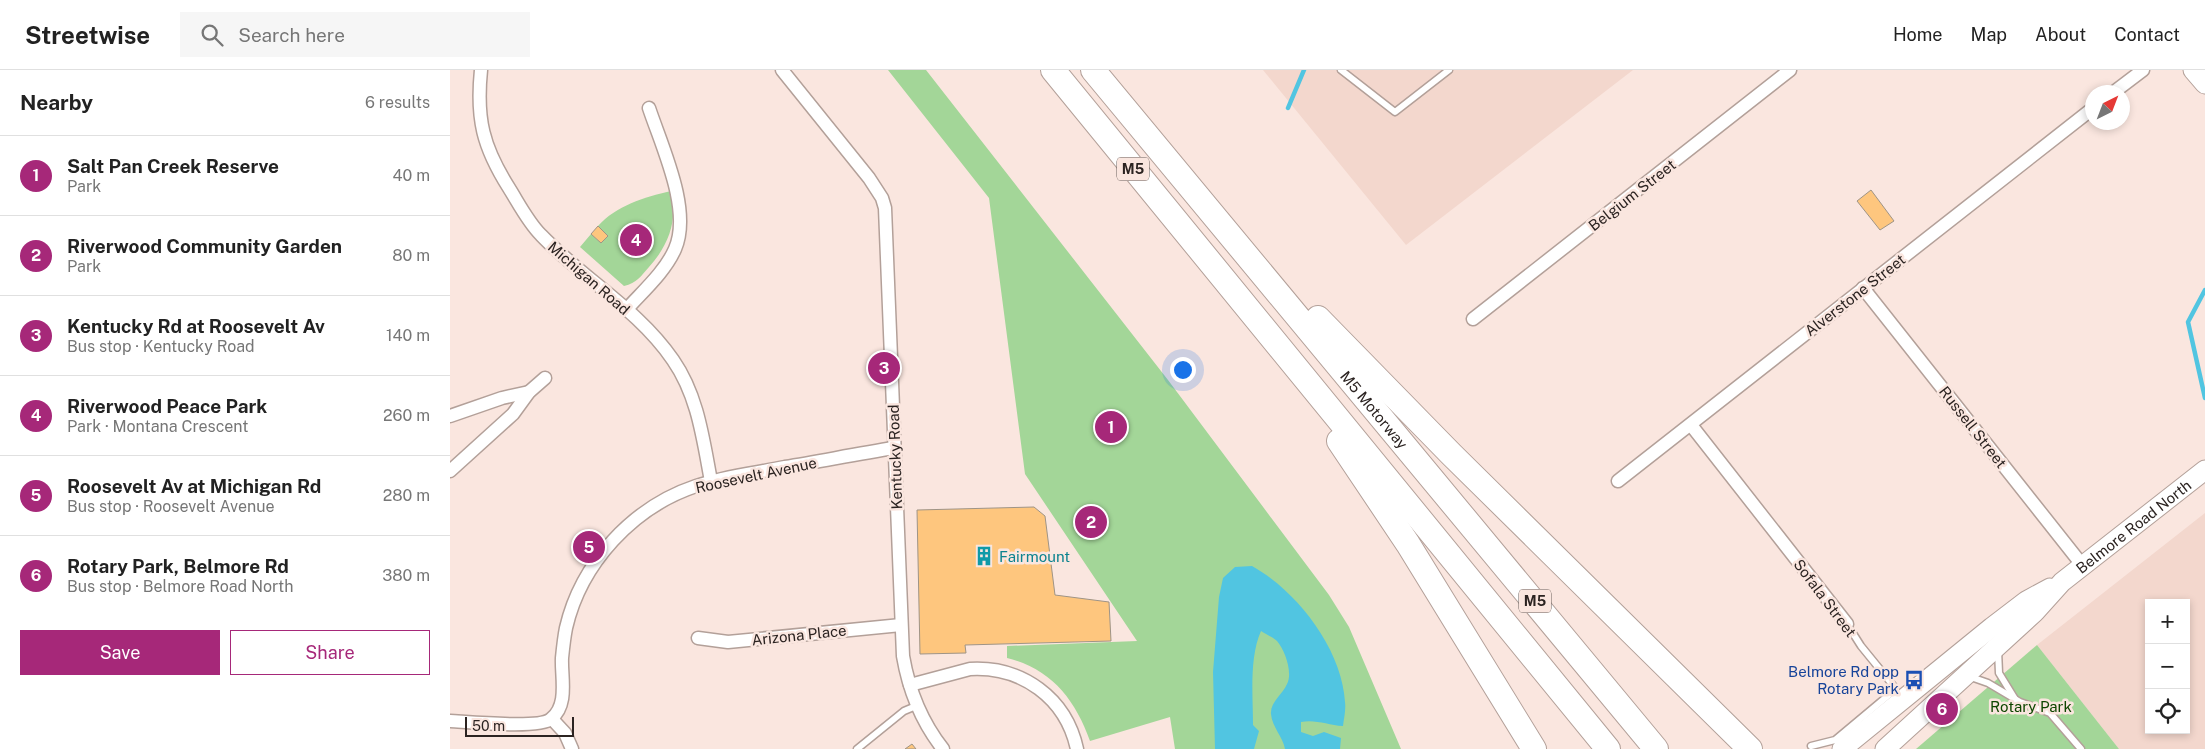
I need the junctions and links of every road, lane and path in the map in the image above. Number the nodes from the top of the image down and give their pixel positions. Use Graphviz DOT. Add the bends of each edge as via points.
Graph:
graph roads {
  1 [pos="481,70"];
  2 [pos="782,70"];
  3 [pos="1053,70"];
  4 [pos="1094,70"];
  5 [pos="1341,70"];
  6 [pos="1449,70"];
  7 [pos="1790,70"];
  8 [pos="2143,70"];
  9 [pos="2194,70"];
  10 [pos="2205,84"];
  11 [pos="2123,85"];
  12 [pos="649,108"];
  13 [pos="2085,114"];
  14 [pos="1186,182"];
  15 [pos="1214,267"];
  16 [pos="1863,288"];
  17 [pos="626,310"];
  18 [pos="1473,320"];
  19 [pos="544,378"];
  20 [pos="529,392"];
  21 [pos="450,416"];
  22 [pos="1691,425"];
  23 [pos="894,448"];
  24 [pos="2205,470"];
  25 [pos="450,471"];
  26 [pos="1618,481"];
  27 [pos="712,482"];
  28 [pos="2083,566"];
  29 [pos="2062,582"];
  30 [pos="1847,624"];
  31 [pos="901,625"];
  32 [pos="698,638"];
  33 [pos="1998,646"];
  34 [pos="1965,675"];
  35 [pos="910,685"];
  36 [pos="2015,699"];
  37 [pos="916,706"];
  38 [pos="552,719"];
  39 [pos="450,721"];
  40 [pos="1811,746"];
  41 [pos="1533,748"];
  42 [pos="572,749"];
  43 [pos="857,749"];
  44 [pos="943,749"];
  45 [pos="1077,749"];
  46 [pos="1608,749"];
  47 [pos="1656,749"];
  48 [pos="1750,749"];
  49 [pos="1842,749"];
  50 [pos="1886,749"];
  51 [pos="2082,749"];
  1 -- 17 [label="street, Michigan Road" via="482,134 496,168 540,234"];
  2 -- 23 [label="street, Kentucky Road" via="869,178 885,208"];
  3 -- 15 [label="highway, M5"];
  4 -- 14 [label="highway, M5 Motorway / M5"];
  5 -- 6 [label="lane" via="1395,112"];
  7 -- 18 [label="street, Belgium Street"];
  8 -- 11 [label="street"];
  9 -- 10 [label="main road"];
  12 -- 17 [label="street" via="677,193 679,237 667,262"];
  13 -- 16 [label="street, Alverstone Street"];
  14 -- 47 [label="highway, M5 Motorway / M5"];
  14 -- 48 [label="highway" via="1422,425"];
  15 -- 41 [label="highway" via="1402,535"];
  15 -- 46 [label="highway, M5"];
  16 -- 22 [label="street, Alverstone Street"];
  16 -- 28 [label="street, Russell Street"];
  17 -- 27 [label="street, Michigan Road" via="663,345 683,378 697,411"];
  19 -- 20 [label="street"];
  20 -- 21 [label="street"];
  20 -- 25 [label="street" via="513,414"];
  22 -- 26 [label="street, Alverstone Street"];
  22 -- 30 [label="street, Sofala Street"];
  23 -- 27 [label="street, Roosevelt Avenue"];
  23 -- 31 [label="street, Kentucky Road"];
  24 -- 28 [label="main road, Belmore Road North"];
  27 -- 38 [label="street, Roosevelt Avenue" via="679,493 647,511 620,533 599,557 581,587 566,627 562,702"];
  28 -- 29 [label="main road, Belmore Road North"];
  29 -- 33 [label="main road, Belmore Road North"];
  29 -- 49 [label="main road, Belmore Road North" via="2026,601"];
  30 -- 40 [label="lane, Sofala Street" via="1896,689 1834,740"];
  31 -- 32 [label="street, Arizona Place" via="728,642"];
  31 -- 35 [label="street, Kentucky Road" via="903,656"];
  33 -- 34 [label="main road, Belmore Road North"];
  33 -- 36 [label="lane" via="1999,673"];
  34 -- 36 [label="lane" via="1988,683"];
  34 -- 50 [label="main road, Belmore Road North"];
  35 -- 37 [label="street, Kentucky Road"];
  35 -- 45 [label="street" via="970,669 1010,673 1027,680 1052,699 1068,723"];
  36 -- 51 [label="lane" via="2050,712"];
  37 -- 43 [label="lane" via="904,711"];
  37 -- 44 [label="street, Kentucky Road" via="930,734"];
  38 -- 39 [label="street" via="529,724"];
  38 -- 42 [label="street" via="565,733"];
}
